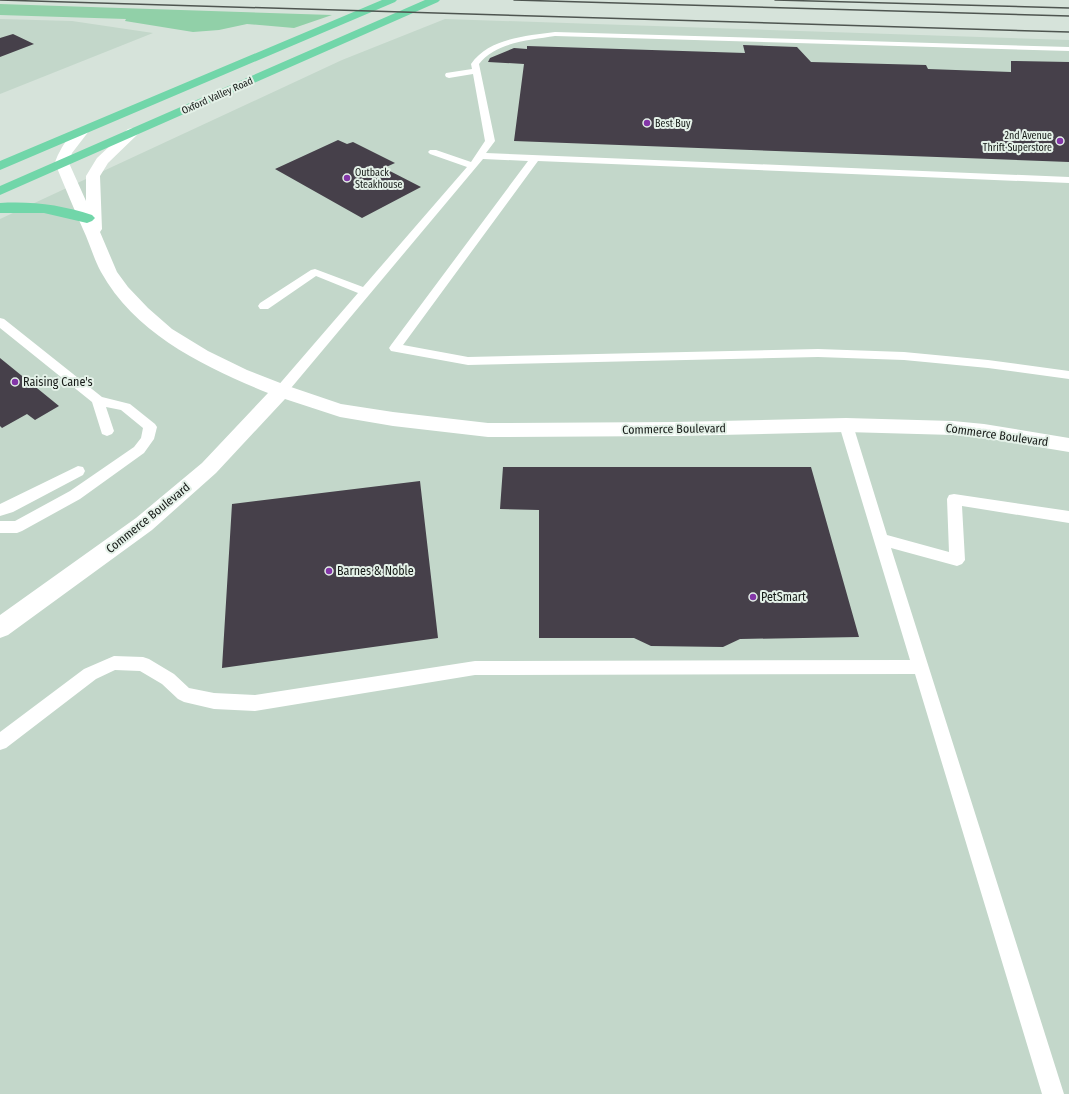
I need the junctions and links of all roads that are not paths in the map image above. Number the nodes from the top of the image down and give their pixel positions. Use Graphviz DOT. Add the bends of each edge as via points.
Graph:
graph roads {
  1 [pos="391,0"];
  2 [pos="434,0"];
  3 [pos="1069,50"];
  4 [pos="476,71"];
  5 [pos="449,75"];
  6 [pos="82,131"];
  7 [pos="133,132"];
  8 [pos="433,152"];
  9 [pos="481,156"];
  10 [pos="535,158"];
  11 [pos="62,163"];
  12 [pos="0,166"];
  13 [pos="473,166"];
  14 [pos="1069,180"];
  15 [pos="0,191"];
  16 [pos="0,208"];
  17 [pos="90,225"];
  18 [pos="365,292"];
  19 [pos="264,306"];
  20 [pos="0,322"];
  21 [pos="1069,375"];
  22 [pos="281,391"];
  23 [pos="98,400"];
  24 [pos="846,425"];
  25 [pos="107,431"];
  26 [pos="1069,445"];
  27 [pos="78,471"];
  28 [pos="0,510"];
  29 [pos="1069,516"];
  30 [pos="0,527"];
  31 [pos="881,539"];
  32 [pos="0,628"];
  33 [pos="921,667"];
  34 [pos="0,742"];
  35 [pos="1053,1094"];
  1 -- 6 [label="main road, Oxford Valley Road"];
  2 -- 7 [label="main road, Oxford Valley Road"];
  3 -- 4 [label="lane" via="555,34 528,37 486,53 478,58 475,64"];
  4 -- 5 [label="lane"];
  4 -- 9 [label="lane" via="490,141"];
  6 -- 11 [label="street" via="65,153"];
  6 -- 12 [label="main road, Oxford Valley Road"];
  7 -- 11 [label="main road, Oxford Valley Road"];
  7 -- 17 [label="street, Commerce Boulevard" via="102,161 94,176"];
  8 -- 13 [label="lane"];
  9 -- 10 [label="lane"];
  9 -- 13 [label="lane"];
  10 -- 14 [label="lane"];
  10 -- 21 [label="lane" via="395,348 468,361 818,353 904,356"];
  11 -- 15 [label="main road, Oxford Valley Road"];
  11 -- 17 [label="street, Commerce Boulevard"];
  13 -- 18 [label="lane"];
  16 -- 17 [label="main road" via="53,209"];
  17 -- 22 [label="street, Commerce Boulevard" via="109,272 122,291 166,333 202,355"];
  18 -- 19 [label="lane" via="315,272"];
  18 -- 22 [label="lane"];
  20 -- 23 [label="lane"];
  22 -- 24 [label="street, Commerce Boulevard" via="340,410 488,430"];
  22 -- 32 [label="street, Commerce Boulevard" via="209,468 144,524"];
  23 -- 25 [label="lane"];
  23 -- 30 [label="lane" via="125,407 150,427 147,439 139,450 75,495 17,528"];
  24 -- 26 [label="street, Commerce Boulevard" via="953,428"];
  24 -- 31 [label="lane"];
  27 -- 28 [label="lane"];
  29 -- 31 [label="lane" via="954,499 957,560"];
  31 -- 33 [label="lane"];
  33 -- 34 [label="lane" via="475,668 255,703 214,701 184,694 168,679 143,664 114,663 90,674"];
  33 -- 35 [label="lane"];
}
